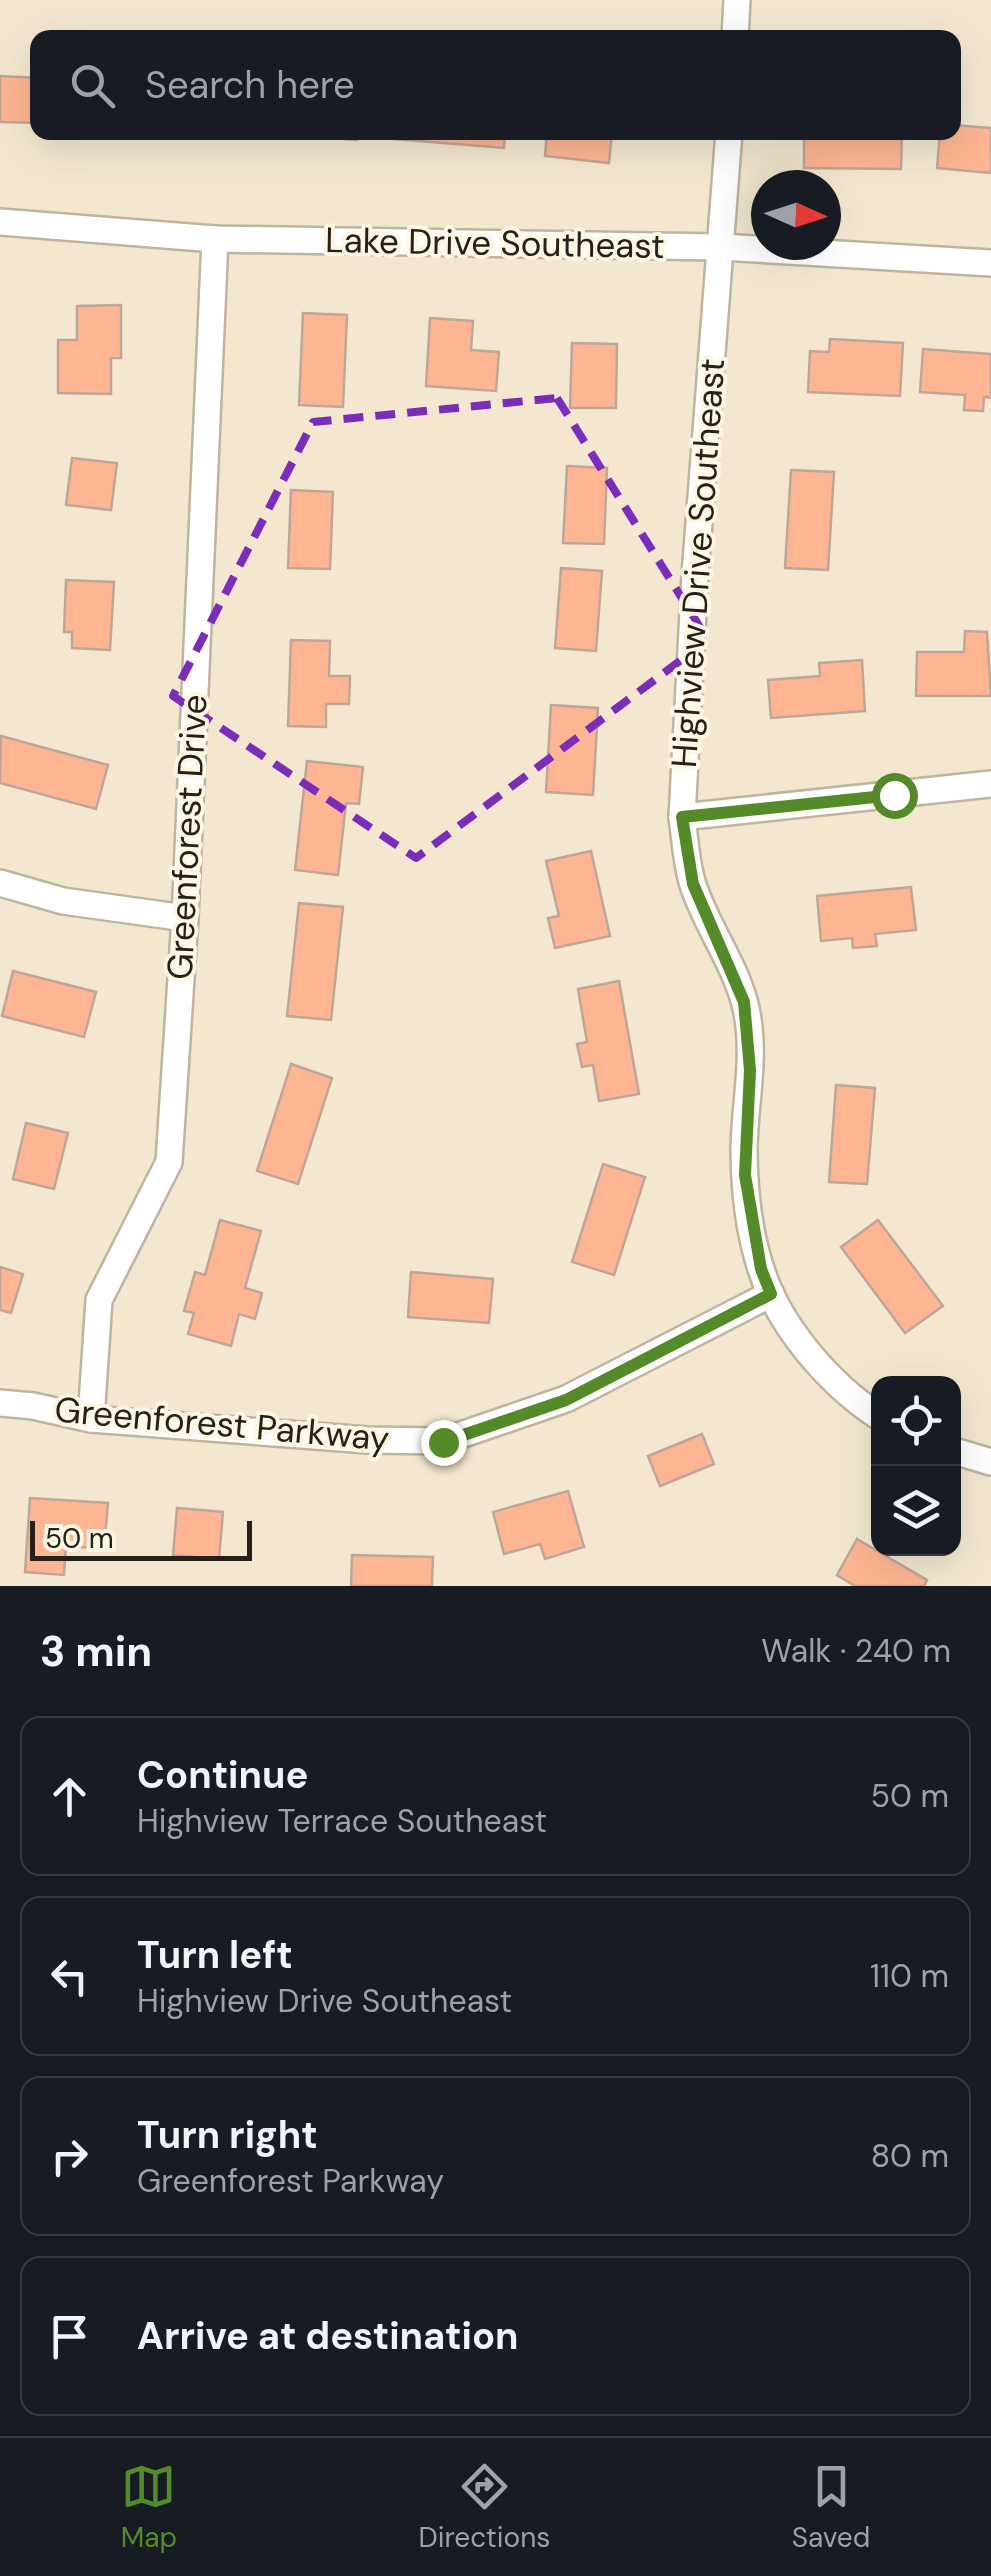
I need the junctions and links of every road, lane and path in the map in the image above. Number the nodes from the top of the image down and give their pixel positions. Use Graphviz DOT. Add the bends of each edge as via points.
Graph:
graph roads {
  1 [pos="738,0"];
  2 [pos="736,30"];
  3 [pos="729,140"];
  4 [pos="0,222"];
  5 [pos="215,239"];
  6 [pos="722,247"];
  7 [pos="991,263"];
  8 [pos="991,784"];
  9 [pos="682,817"];
  10 [pos="0,883"];
  11 [pos="184,918"];
  12 [pos="771,1294"];
  13 [pos="0,1403"];
  14 [pos="871,1410"];
  15 [pos="91,1419"];
  16 [pos="961,1453"];
  17 [pos="991,1462"];
  1 -- 2 [label="street"];
  3 -- 6 [label="street, Highview Drive Southeast"];
  4 -- 5 [label="street, Lake Drive Southeast"];
  5 -- 6 [label="street, Lake Drive Southeast"];
  5 -- 11 [label="street, Greenforest Drive"];
  6 -- 7 [label="street, Lake Drive Southeast"];
  6 -- 9 [label="street, Highview Drive Southeast"];
  8 -- 9 [label="street"];
  9 -- 12 [label="street, Highview Drive Southeast" via="693,884 744,1002 750,1070 745,1175 754,1240"];
  10 -- 11 [label="street" via="63,901"];
  11 -- 15 [label="street, Greenforest Drive" via="169,1162 99,1300"];
  12 -- 14 [label="street, Highview Drive Southeast" via="813,1356"];
  12 -- 15 [label="street, Greenforest Parkway" via="566,1400 443,1442"];
  13 -- 15 [label="street, Greenforest Parkway"];
  16 -- 17 [label="street"];
}
